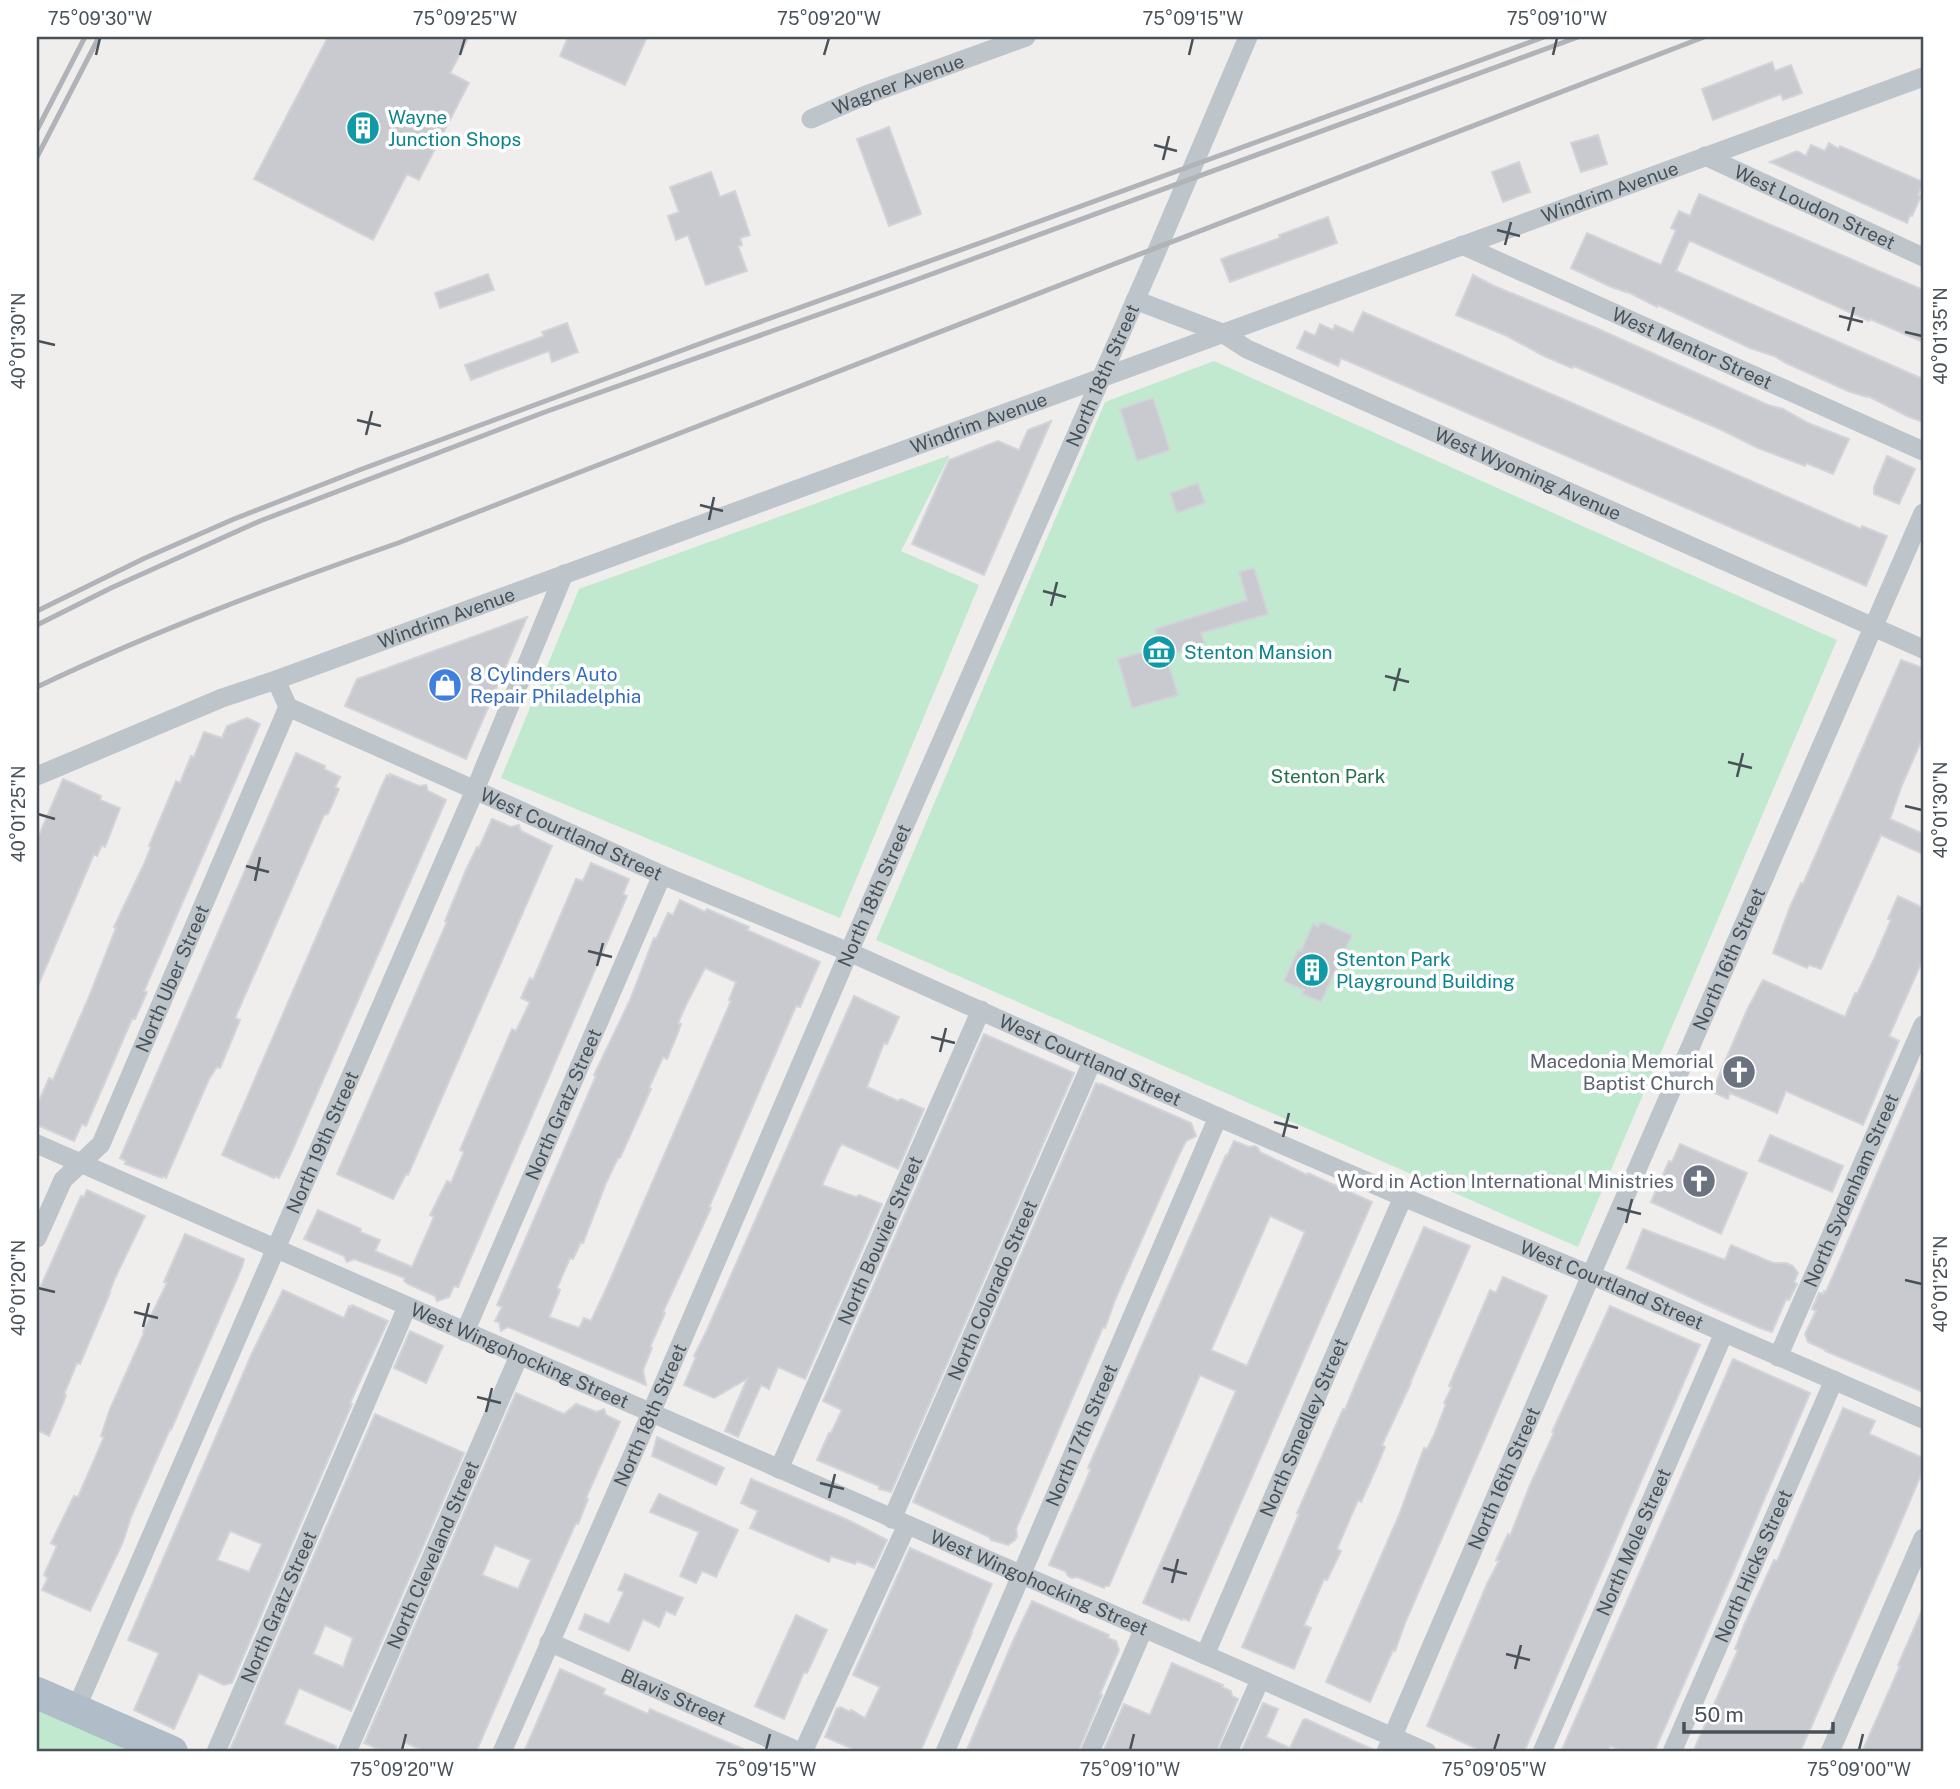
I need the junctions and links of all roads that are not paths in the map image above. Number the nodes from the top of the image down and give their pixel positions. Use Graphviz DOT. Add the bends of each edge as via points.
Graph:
graph roads {
  1 [pos="1026,37"];
  2 [pos="1248,37"];
  3 [pos="1923,77"];
  4 [pos="811,119"];
  5 [pos="1705,156"];
  6 [pos="1462,245"];
  7 [pos="1923,257"];
  8 [pos="1135,300"];
  9 [pos="1222,333"];
  10 [pos="1101,378"];
  11 [pos="1923,451"];
  12 [pos="1923,513"];
  13 [pos="564,574"];
  14 [pos="1874,629"];
  15 [pos="1923,649"];
  16 [pos="276,680"];
  17 [pos="288,708"];
  18 [pos="37,776"];
  19 [pos="475,790"];
  20 [pos="662,875"];
  21 [pos="849,952"];
  22 [pos="981,1010"];
  23 [pos="1923,1025"];
  24 [pos="1092,1062"];
  25 [pos="1219,1117"];
  26 [pos="37,1144"];
  27 [pos="81,1163"];
  28 [pos="1403,1197"];
  29 [pos="37,1238"];
  30 [pos="277,1250"];
  31 [pos="1591,1275"];
  32 [pos="407,1307"];
  33 [pos="465,1332"];
  34 [pos="1724,1333"];
  35 [pos="519,1356"];
  36 [pos="1778,1357"];
  37 [pos="1834,1380"];
  38 [pos="651,1413"];
  39 [pos="1923,1419"];
  40 [pos="779,1469"];
  41 [pos="899,1522"];
  42 [pos="1923,1538"];
  43 [pos="1022,1576"];
  44 [pos="1144,1628"];
  45 [pos="549,1642"];
  46 [pos="1205,1655"];
  47 [pos="1260,1680"];
  48 [pos="37,1693"];
  49 [pos="76,1709"];
  50 [pos="1390,1745"];
  51 [pos="172,1752"];
  52 [pos="216,1752"];
  53 [pos="347,1752"];
  54 [pos="502,1752"];
  55 [pos="801,1752"];
  56 [pos="946,1752"];
  57 [pos="1090,1752"];
  58 [pos="1228,1752"];
  59 [pos="1427,1752"];
  60 [pos="1542,1752"];
  61 [pos="1672,1752"];
  62 [pos="1830,1752"];
  1 -- 4 [label="street, Wagner Avenue"];
  2 -- 8 [label="street, North 18th Street"];
  3 -- 5 [label="street, Windrim Avenue"];
  5 -- 6 [label="street, Windrim Avenue"];
  5 -- 7 [label="street, West Loudon Street"];
  6 -- 9 [label="street, Windrim Avenue"];
  6 -- 11 [label="street, West Mentor Street"];
  8 -- 9 [label="street, West Wyoming Avenue"];
  8 -- 10 [label="street, North 18th Street"];
  9 -- 10 [label="street, Windrim Avenue"];
  9 -- 14 [label="street, West Wyoming Avenue" via="1247,349"];
  10 -- 13 [label="street, Windrim Avenue"];
  10 -- 21 [label="street, North 18th Street"];
  12 -- 14 [label="street, North 16th Street"];
  13 -- 16 [label="street, Windrim Avenue"];
  13 -- 19 [label="street, North 19th Street"];
  14 -- 15 [label="street, West Wyoming Avenue"];
  14 -- 31 [label="street, North 16th Street"];
  16 -- 17 [label="street"];
  16 -- 18 [label="street, Windrim Avenue"];
  17 -- 19 [label="street, West Courtland Street"];
  17 -- 27 [label="street, North Uber Street" via="101,1144"];
  19 -- 20 [label="street, West Courtland Street"];
  19 -- 30 [label="street, North 19th Street"];
  20 -- 21 [label="street, West Courtland Street"];
  20 -- 33 [label="street, North Gratz Street"];
  21 -- 22 [label="street, West Courtland Street"];
  21 -- 38 [label="street, North 18th Street"];
  22 -- 24 [label="street, West Courtland Street"];
  22 -- 40 [label="street, North Bouvier Street"];
  23 -- 36 [label="street, North Sydenham Street"];
  24 -- 25 [label="street, West Courtland Street"];
  24 -- 41 [label="street, North Colorado Street"];
  25 -- 28 [label="street, West Courtland Street"];
  25 -- 43 [label="street, North 17th Street"];
  26 -- 27 [label="street, West Wingohocking Street"];
  27 -- 29 [label="street, North Uber Street" via="63,1180"];
  27 -- 30 [label="street, West Wingohocking Street"];
  28 -- 31 [label="street, West Courtland Street"];
  28 -- 46 [label="street, North Smedley Street"];
  30 -- 32 [label="street, West Wingohocking Street"];
  30 -- 49 [label="street, North 19th Street"];
  31 -- 34 [label="street, West Courtland Street"];
  31 -- 50 [label="street, North 16th Street"];
  32 -- 33 [label="street, West Wingohocking Street"];
  32 -- 52 [label="street, North Gratz Street"];
  33 -- 35 [label="street, West Wingohocking Street"];
  34 -- 36 [label="street, West Courtland Street"];
  34 -- 60 [label="street, North Mole Street"];
  35 -- 38 [label="street, West Wingohocking Street"];
  35 -- 53 [label="street, North Cleveland Street"];
  36 -- 37 [label="street, West Courtland Street"];
  37 -- 39 [label="street, West Courtland Street"];
  37 -- 61 [label="street, North Hicks Street"];
  38 -- 40 [label="street, West Wingohocking Street"];
  38 -- 45 [label="street, North 18th Street"];
  40 -- 41 [label="street, West Wingohocking Street"];
  41 -- 43 [label="street, West Wingohocking Street"];
  41 -- 55 [label="street, North Colorado Street"];
  42 -- 62 [label="street"];
  43 -- 44 [label="street, West Wingohocking Street"];
  43 -- 56 [label="street, North 17th Street"];
  44 -- 46 [label="street, West Wingohocking Street"];
  44 -- 57 [label="street"];
  45 -- 54 [label="street, North 18th Street"];
  45 -- 55 [label="street, Blavis Street"];
  46 -- 47 [label="street, West Wingohocking Street"];
  47 -- 50 [label="street, West Wingohocking Street"];
  47 -- 58 [label="street"];
  48 -- 49 [label="main road"];
  49 -- 51 [label="main road"];
  50 -- 59 [label="street, West Wingohocking Street"];
}
